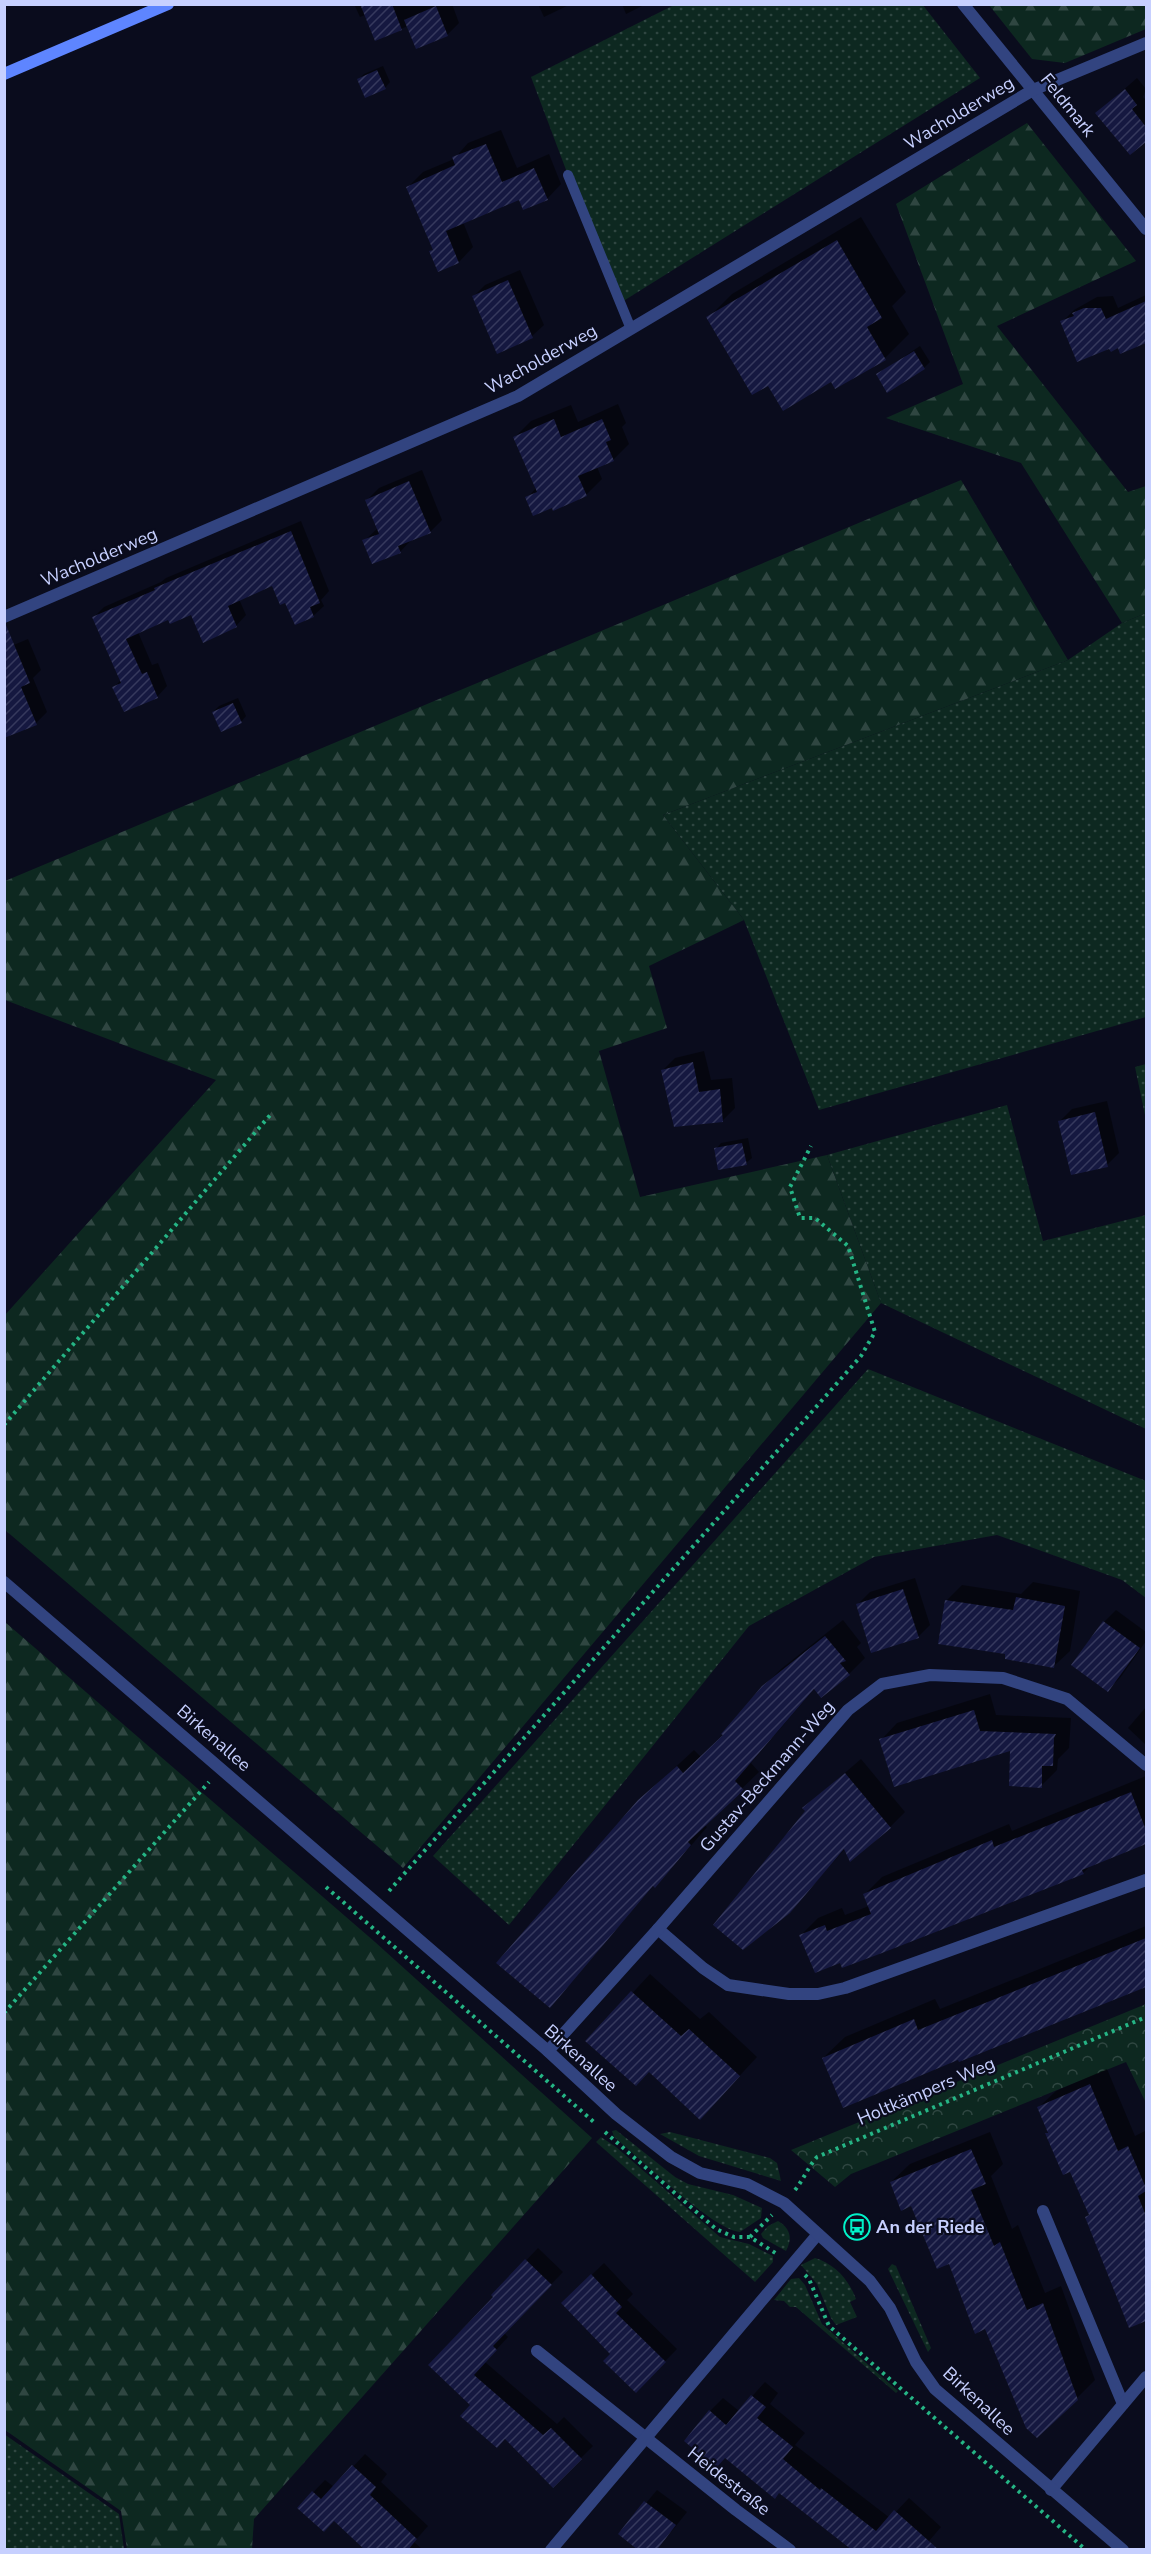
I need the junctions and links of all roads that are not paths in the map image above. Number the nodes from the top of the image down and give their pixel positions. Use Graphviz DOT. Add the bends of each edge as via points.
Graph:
graph roads {
  1 [pos="168,4"];
  2 [pos="963,4"];
  3 [pos="1146,44"];
  4 [pos="4,74"];
  5 [pos="1033,90"];
  6 [pos="568,175"];
  7 [pos="1146,229"];
  8 [pos="631,329"];
  9 [pos="4,617"];
  10 [pos="4,1582"];
  11 [pos="1146,1765"];
  12 [pos="1146,1880"];
  13 [pos="658,1929"];
  14 [pos="548,2051"];
  15 [pos="1043,2211"];
  16 [pos="818,2235"];
  17 [pos="537,2351"];
  18 [pos="1146,2377"];
  19 [pos="1123,2404"];
  20 [pos="647,2438"];
  21 [pos="1051,2490"];
  22 [pos="787,2549"];
  23 [pos="551,2550"];
  24 [pos="1124,2550"];
  1 -- 4 [label="main road"];
  2 -- 5 [label="street, Feldmark"];
  3 -- 5 [label="street, Wacholderweg"];
  5 -- 7 [label="street, Feldmark"];
  5 -- 8 [label="street, Wacholderweg"];
  6 -- 8 [label="lane"];
  8 -- 9 [label="street, Wacholderweg" via="518,396"];
  10 -- 14 [label="street, Birkenallee"];
  11 -- 13 [label="street, Gustav-Beckmann-Weg" via="1067,1699 1003,1678 930,1675 882,1684 848,1710"];
  12 -- 13 [label="street" via="845,1988 818,1994 762,1992 728,1985"];
  13 -- 14 [label="street, Gustav-Beckmann-Weg"];
  14 -- 16 [label="street, Birkenallee" via="616,2114 671,2157 700,2173 747,2184 784,2203"];
  15 -- 19 [label="street"];
  16 -- 20 [label="street"];
  16 -- 21 [label="street, Birkenallee" via="870,2280 935,2389"];
  17 -- 20 [label="street"];
  18 -- 19 [label="street"];
  19 -- 21 [label="street"];
  20 -- 22 [label="street, Heidestraße"];
  20 -- 23 [label="street"];
  21 -- 24 [label="street, Birkenallee"];
}
